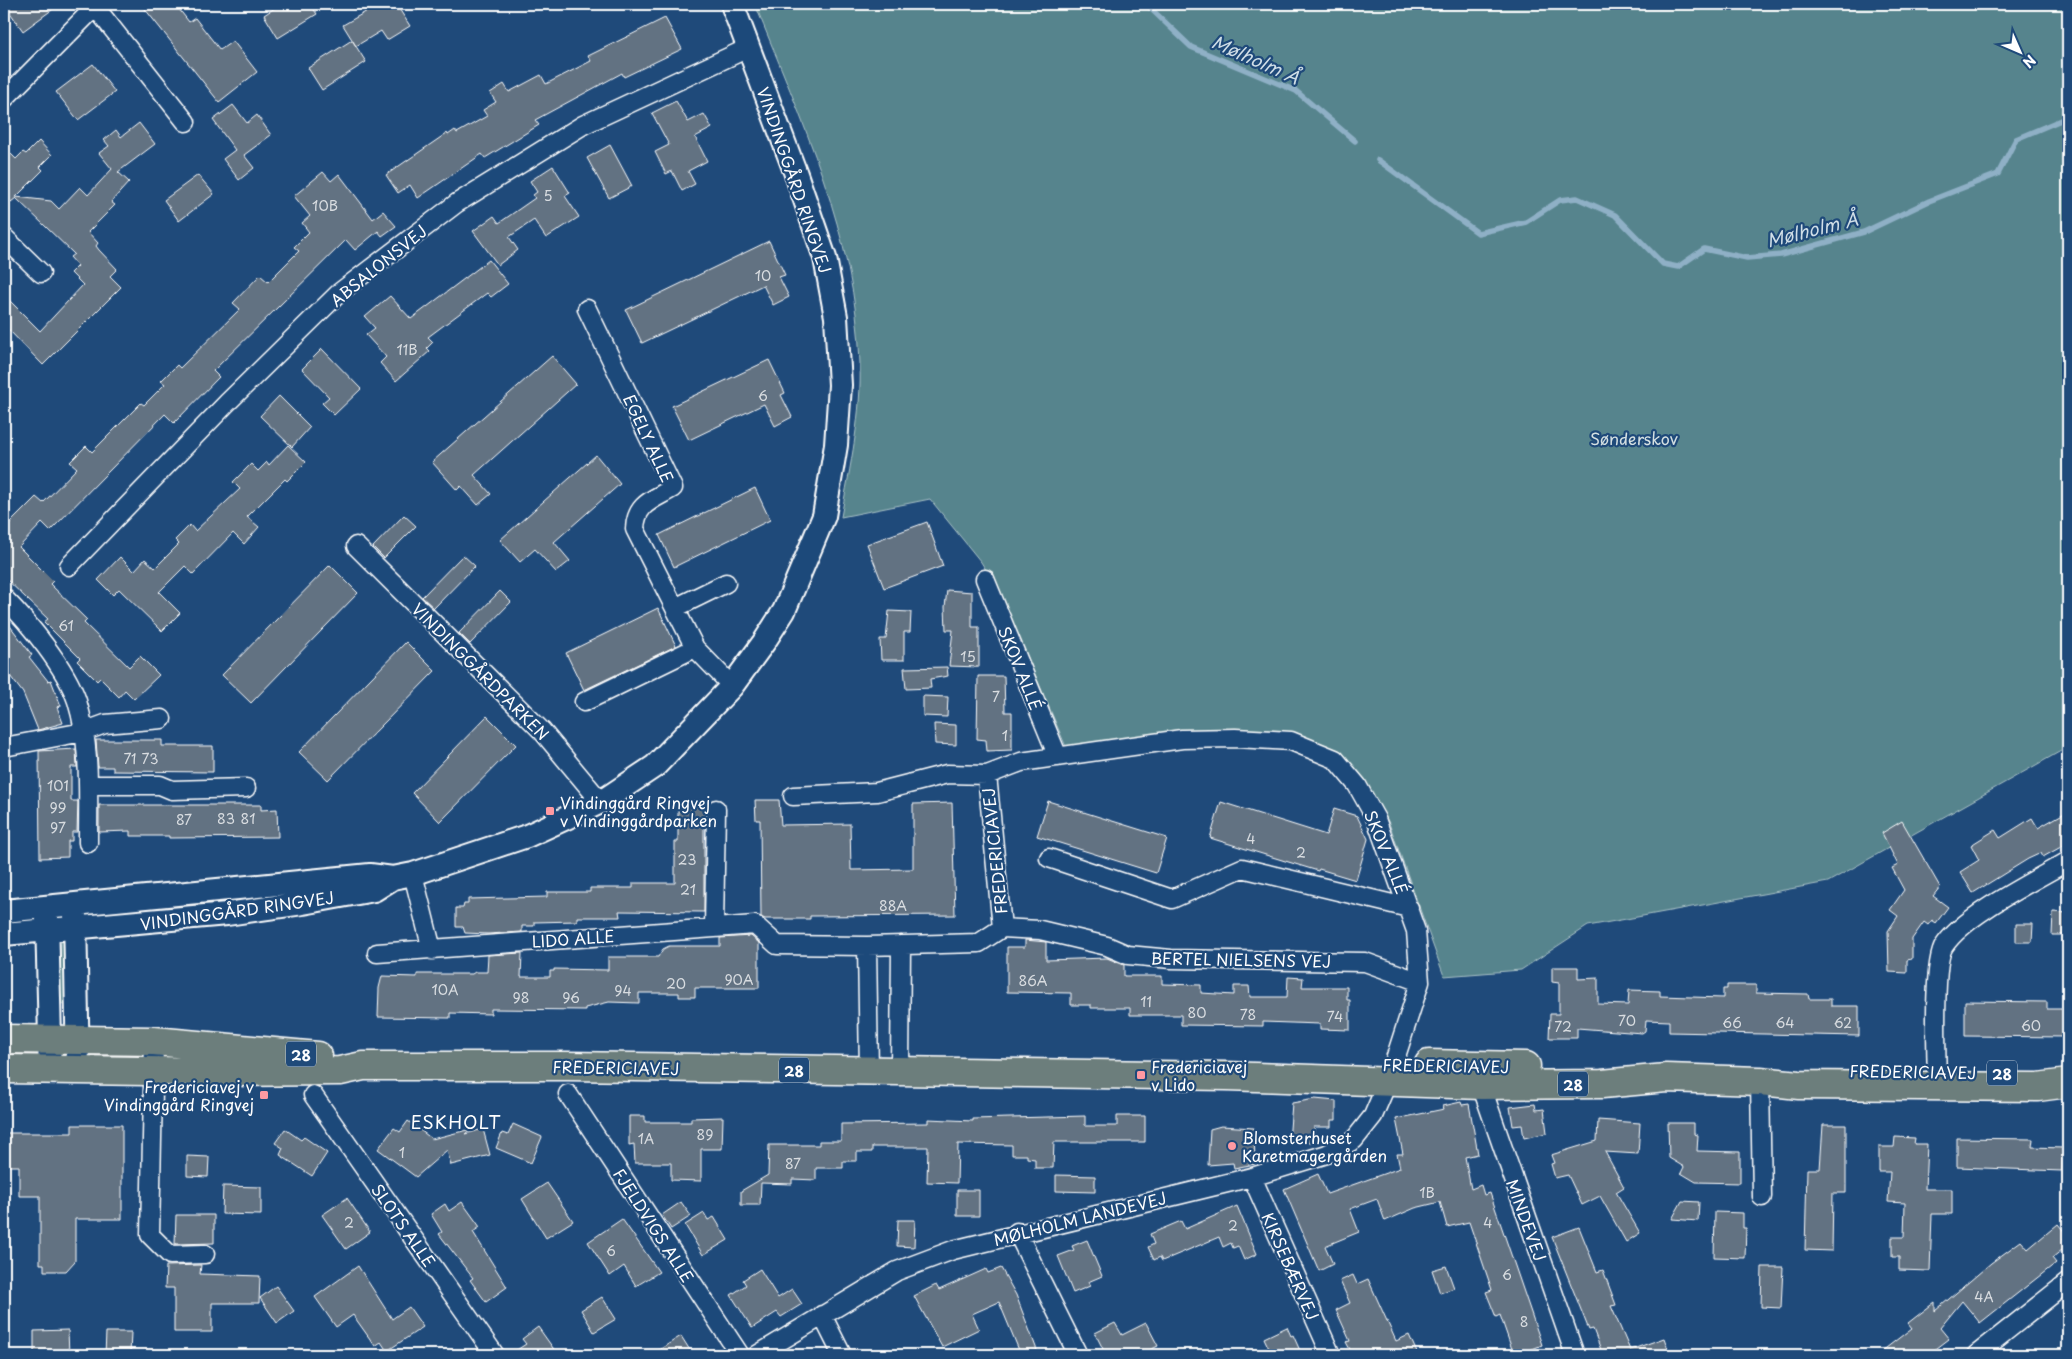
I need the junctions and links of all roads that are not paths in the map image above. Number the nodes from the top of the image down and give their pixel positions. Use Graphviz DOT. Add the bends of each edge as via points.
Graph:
graph roads {
  1 [pos="732,4"];
  2 [pos="95,5"];
  3 [pos="748,48"];
  4 [pos="4,98"];
  5 [pos="186,122"];
  6 [pos="4,237"];
  7 [pos="41,273"];
  8 [pos="586,309"];
  9 [pos="356,546"];
  10 [pos="69,566"];
  11 [pos="985,580"];
  12 [pos="726,583"];
  13 [pos="4,598"];
  14 [pos="675,608"];
  15 [pos="695,648"];
  16 [pos="732,686"];
  17 [pos="584,702"];
  18 [pos="162,719"];
  19 [pos="83,732"];
  20 [pos="4,747"];
  21 [pos="1058,757"];
  22 [pos="987,775"];
  23 [pos="88,785"];
  24 [pos="246,788"];
  25 [pos="793,796"];
  26 [pos="601,802"];
  27 [pos="716,809"];
  28 [pos="88,842"];
  29 [pos="1049,858"];
  30 [pos="2068,861"];
  31 [pos="403,876"];
  32 [pos="75,905"];
  33 [pos="46,908"];
  34 [pos="1409,908"];
  35 [pos="4,911"];
  36 [pos="755,925"];
  37 [pos="714,928"];
  38 [pos="1002,928"];
  39 [pos="77,929"];
  40 [pos="47,932"];
  41 [pos="4,934"];
  42 [pos="901,945"];
  43 [pos="867,946"];
  44 [pos="432,950"];
  45 [pos="377,953"];
  46 [pos="1420,982"];
  47 [pos="4,1039"];
  48 [pos="50,1039"];
  49 [pos="79,1040"];
  50 [pos="154,1041"];
  51 [pos="363,1066"];
  52 [pos="4,1069"];
  53 [pos="49,1070"];
  54 [pos="152,1070"];
  55 [pos="78,1071"];
  56 [pos="869,1071"];
  57 [pos="900,1071"];
  58 [pos="1391,1072"];
  59 [pos="1666,1078"];
  60 [pos="1937,1079"];
  61 [pos="1760,1081"];
  62 [pos="2068,1083"];
  63 [pos="1481,1084"];
  64 [pos="568,1094"];
  65 [pos="313,1095"];
  66 [pos="1252,1177"];
  67 [pos="1762,1198"];
  68 [pos="1017,1232"];
  69 [pos="205,1254"];
  70 [pos="2068,1282"];
  71 [pos="822,1315"];
  72 [pos="495,1355"];
  73 [pos="740,1355"];
  74 [pos="757,1355"];
  75 [pos="842,1355"];
  76 [pos="1078,1355"];
  77 [pos="1331,1355"];
  78 [pos="1575,1355"];
  79 [pos="1976,1355"];
  1 -- 3 [label="street, VINDINGGÅRD RINGVEJ"];
  2 -- 4 [label="street"];
  2 -- 5 [label="street"];
  3 -- 10 [label="street, ABSALONSVEJ" via="583,125 450,209 340,292"];
  3 -- 16 [label="street, VINDINGGÅRD RINGVEJ" via="825,258 836,317 840,385 836,445 824,516 784,611"];
  6 -- 7 [label="street"];
  8 -- 14 [label="street, EGELY ALLE" via="673,488 642,507 636,517 635,529"];
  9 -- 26 [label="street, VINDINGGÅRDPARKEN" via="542,731"];
  11 -- 21 [label="street, SKOV ALLÉ"];
  12 -- 14 [label="street"];
  13 -- 19 [label="street" via="59,667 76,700"];
  14 -- 15 [label="street, EGELY ALLE"];
  15 -- 16 [label="street, EGELY ALLE"];
  15 -- 17 [label="street"];
  16 -- 26 [label="street, VINDINGGÅRD RINGVEJ" via="654,766"];
  18 -- 19 [label="street" via="105,724"];
  19 -- 20 [label="street"];
  19 -- 23 [label="street"];
  21 -- 22 [label="street, SKOV ALLÉ" via="1021,762"];
  21 -- 34 [label="street, SKOV ALLÉ" via="1182,739 1235,738 1291,741 1335,759 1357,785 1376,819"];
  22 -- 25 [label="street, FREDERICIAVEJ" via="947,774 877,792"];
  22 -- 38 [label="street, FREDERICIAVEJ"];
  23 -- 24 [label="street" via="160,785 172,790"];
  23 -- 28 [label="street"];
  26 -- 31 [label="street, VINDINGGÅRD RINGVEJ" via="527,836"];
  27 -- 37 [label="street"];
  29 -- 34 [label="street" via="1172,899 1242,868"];
  30 -- 60 [label="street" via="1965,922 1943,948 1937,978"];
  31 -- 32 [label="street, VINDINGGÅRD RINGVEJ" via="370,875"];
  31 -- 39 [label="street, VINDINGGÅRD RINGVEJ" via="374,890 303,903"];
  31 -- 44 [label="street"];
  32 -- 33 [label="street, VINDINGGÅRD RINGVEJ"];
  32 -- 39 [label="street"];
  33 -- 35 [label="street, VINDINGGÅRD RINGVEJ"];
  33 -- 40 [label="street"];
  34 -- 46 [label="street, SKOV ALLÉ" via="1416,931"];
  36 -- 37 [label="street, LIDO ALLE"];
  36 -- 43 [label="street, FREDERICIAVEJ" via="777,945"];
  37 -- 44 [label="street, LIDO ALLE"];
  38 -- 42 [label="street, FREDERICIAVEJ" via="979,943"];
  38 -- 46 [label="street, BERTEL NIELSENS VEJ" via="1040,930 1106,946 1128,955 1171,960 1365,962"];
  39 -- 40 [label="street, VINDINGGÅRD RINGVEJ"];
  39 -- 49 [label="street"];
  40 -- 41 [label="street, VINDINGGÅRD RINGVEJ"];
  40 -- 48 [label="street"];
  42 -- 43 [label="street, FREDERICIAVEJ"];
  42 -- 57 [label="street"];
  43 -- 56 [label="street"];
  44 -- 45 [label="street, LIDO ALLE"];
  46 -- 58 [label="street, SKOV ALLÉ"];
  47 -- 48 [label="main road, FREDERICIAVEJ / 28"];
  48 -- 49 [label="main road, FREDERICIAVEJ / 28"];
  48 -- 53 [label="street"];
  49 -- 50 [label="main road, FREDERICIAVEJ / 28"];
  49 -- 55 [label="street"];
  50 -- 51 [label="main road, FREDERICIAVEJ / 28" via="342,1058"];
  50 -- 54 [label="street"];
  51 -- 54 [label="main road, FREDERICIAVEJ / 28" via="340,1071"];
  51 -- 56 [label="main road, FREDERICIAVEJ / 28"];
  52 -- 53 [label="main road, FREDERICIAVEJ / 28"];
  53 -- 55 [label="main road, FREDERICIAVEJ / 28"];
  54 -- 55 [label="main road, FREDERICIAVEJ / 28"];
  54 -- 69 [label="street" via="150,1235 170,1254"];
  56 -- 57 [label="main road, FREDERICIAVEJ / 28"];
  57 -- 58 [label="main road, FREDERICIAVEJ / 28" via="1226,1076 1292,1065"];
  58 -- 59 [label="main road, FREDERICIAVEJ / 28" via="1603,1068"];
  58 -- 63 [label="main road, FREDERICIAVEJ / 28"];
  58 -- 66 [label="street, MØLHOLM LANDEVEJ" via="1373,1116 1354,1140 1328,1154"];
  59 -- 61 [label="main road, FREDERICIAVEJ / 28"];
  59 -- 63 [label="main road, FREDERICIAVEJ / 28" via="1602,1084"];
  60 -- 61 [label="main road, FREDERICIAVEJ / 28" via="1798,1085"];
  60 -- 62 [label="main road, FREDERICIAVEJ / 28" via="2038,1087"];
  61 -- 67 [label="street"];
  63 -- 78 [label="street, MINDEVEJ"];
  64 -- 73 [label="street, FJELDVIGS ALLE"];
  65 -- 72 [label="street, SLOTS ALLE"];
  66 -- 68 [label="street, MØLHOLM LANDEVEJ"];
  66 -- 77 [label="street, KIRSEBÆRVEJ"];
  68 -- 71 [label="street, MØLHOLM LANDEVEJ" via="953,1250 898,1271"];
  68 -- 76 [label="street"];
  70 -- 79 [label="street"];
  71 -- 74 [label="street, MØLHOLM LANDEVEJ"];
  71 -- 75 [label="street"];
}
